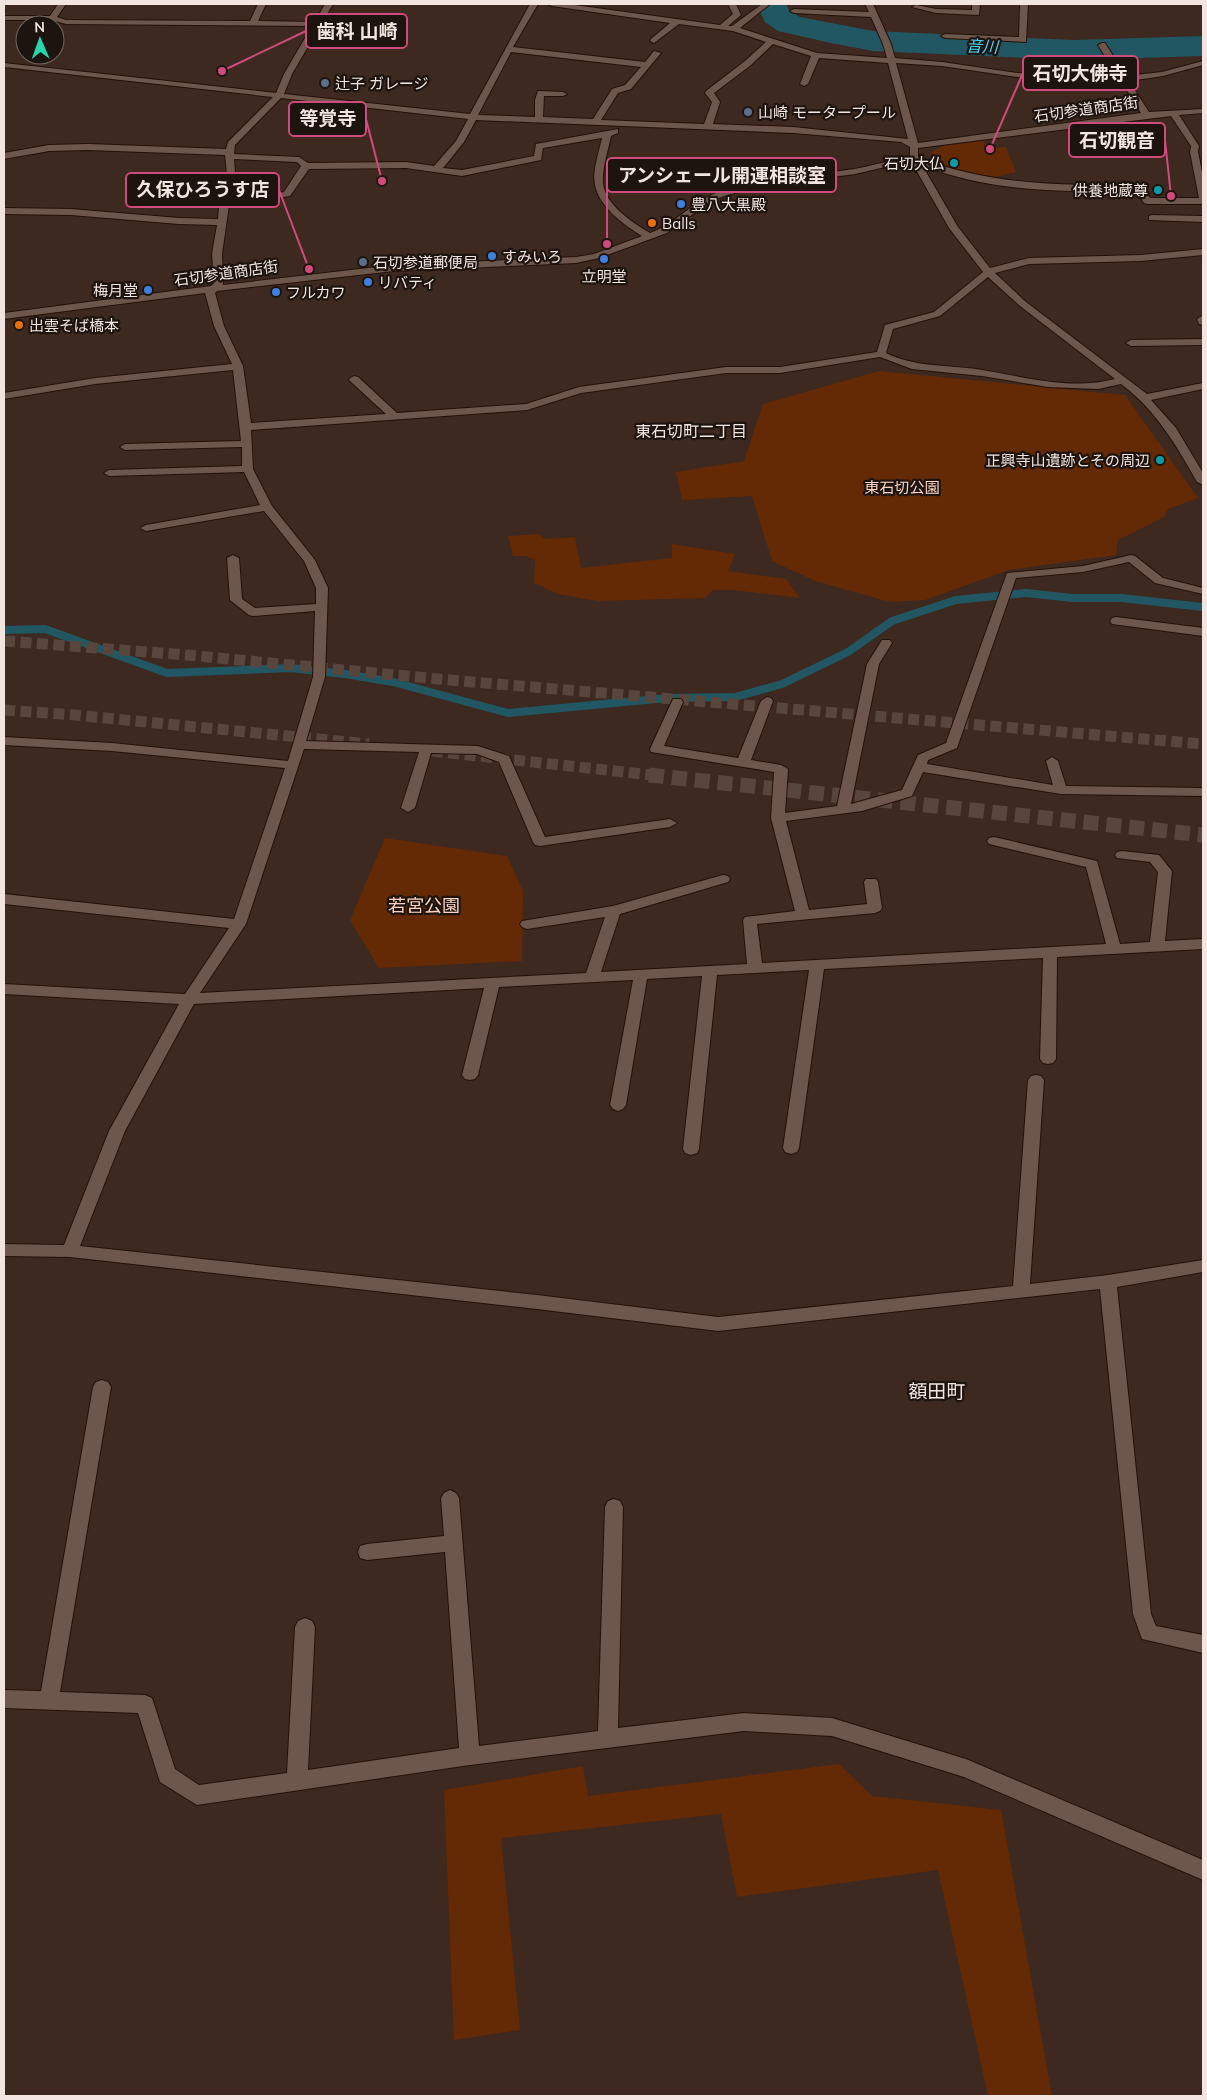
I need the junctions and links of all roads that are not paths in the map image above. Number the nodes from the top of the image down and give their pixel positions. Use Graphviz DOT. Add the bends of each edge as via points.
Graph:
graph roads {
  1 [pos="62,4"];
  2 [pos="262,4"];
  3 [pos="329,4"];
  4 [pos="534,4"];
  5 [pos="552,4"];
  6 [pos="732,4"];
  7 [pos="766,4"];
  8 [pos="869,4"];
  9 [pos="976,4"];
  10 [pos="1024,4"];
  11 [pos="916,7"];
  12 [pos="794,11"];
  13 [pos="874,14"];
  14 [pos="54,15"];
  15 [pos="677,21"];
  16 [pos="65,22"];
  17 [pos="253,24"];
  18 [pos="316,24"];
  19 [pos="722,27"];
  20 [pos="734,29"];
  21 [pos="945,36"];
  22 [pos="772,40"];
  23 [pos="654,41"];
  24 [pos="1102,45"];
  25 [pos="508,49"];
  26 [pos="657,53"];
  27 [pos="816,55"];
  28 [pos="892,60"];
  29 [pos="1203,63"];
  30 [pos="647,64"];
  31 [pos="4,65"];
  32 [pos="1123,80"];
  33 [pos="804,84"];
  34 [pos="563,94"];
  35 [pos="279,96"];
  36 [pos="1203,111"];
  37 [pos="1173,113"];
  38 [pos="1146,115"];
  39 [pos="472,117"];
  40 [pos="538,120"];
  41 [pos="595,123"];
  42 [pos="628,124"];
  43 [pos="708,126"];
  44 [pos="607,135"];
  45 [pos="914,146"];
  46 [pos="230,154"];
  47 [pos="4,156"];
  48 [pos="914,158"];
  49 [pos="306,166"];
  50 [pos="438,169"];
  51 [pos="1203,200"];
  52 [pos="226,203"];
  53 [pos="4,211"];
  54 [pos="1152,218"];
  55 [pos="1203,219"];
  56 [pos="223,222"];
  57 [pos="649,236"];
  58 [pos="1203,252"];
  59 [pos="988,272"];
  60 [pos="215,290"];
  61 [pos="4,316"];
  62 [pos="1203,342"];
  63 [pos="1131,343"];
  64 [pos="881,354"];
  65 [pos="238,366"];
  66 [pos="354,379"];
  67 [pos="1124,380"];
  68 [pos="1203,386"];
  69 [pos="4,396"];
  70 [pos="1144,398"];
  71 [pos="395,417"];
  72 [pos="246,427"];
  73 [pos="246,444"];
  74 [pos="125,447"];
  75 [pos="248,469"];
  76 [pos="109,473"];
  77 [pos="1203,482"];
  78 [pos="267,506"];
  79 [pos="146,528"];
  80 [pos="232,558"];
  81 [pos="1203,592"];
  82 [pos="321,607"];
  83 [pos="1116,621"];
  84 [pos="1203,632"];
  85 [pos="886,643"];
  86 [pos="767,701"];
  87 [pos="677,702"];
  88 [pos="4,741"];
  89 [pos="299,745"];
  90 [pos="426,749"];
  91 [pos="1052,761"];
  92 [pos="743,763"];
  93 [pos="293,765"];
  94 [pos="919,767"];
  95 [pos="1061,790"];
  96 [pos="1203,792"];
  97 [pos="408,808"];
  98 [pos="843,809"];
  99 [pos="778,818"];
  100 [pos="670,823"];
  101 [pos="994,841"];
  102 [pos="1122,855"];
  103 [pos="723,879"];
  104 [pos="871,882"];
  105 [pos="4,899"];
  106 [pos="614,911"];
  107 [pos="803,914"];
  108 [pos="239,924"];
  109 [pos="527,924"];
  110 [pos="1203,944"];
  111 [pos="1157,947"];
  112 [pos="1114,949"];
  113 [pos="1050,952"];
  114 [pos="817,965"];
  115 [pos="755,968"];
  116 [pos="710,971"];
  117 [pos="640,974"];
  118 [pos="592,977"];
  119 [pos="493,982"];
  120 [pos="4,989"];
  121 [pos="189,999"];
  122 [pos="1048,1059"];
  123 [pos="470,1075"];
  124 [pos="1036,1080"];
  125 [pos="618,1105"];
  126 [pos="791,1148"];
  127 [pos="691,1149"];
  128 [pos="4,1250"];
  129 [pos="70,1250"];
  130 [pos="1203,1266"];
  131 [pos="1108,1282"];
  132 [pos="1021,1291"];
  133 [pos="102,1387"];
  134 [pos="450,1498"];
  135 [pos="614,1507"];
  136 [pos="453,1543"];
  137 [pos="367,1552"];
  138 [pos="305,1627"];
  139 [pos="1203,1644"];
  140 [pos="4,1699"];
  141 [pos="49,1699"];
  142 [pos="608,1738"];
  143 [pos="470,1756"];
  144 [pos="297,1781"];
  145 [pos="1203,1870"];
  1 -- 14 [label="street"];
  2 -- 17 [label="street"];
  3 -- 18 [label="street"];
  4 -- 25 [label="street"];
  5 -- 15 [label="street"];
  6 -- 19 [label="street" via="737,15"];
  7 -- 20 [label="street"];
  8 -- 13 [label="street"];
  9 -- 11 [label="street" via="976,13"];
  10 -- 21 [label="street" via="1024,40"];
  12 -- 13 [label="street"];
  13 -- 28 [label="street"];
  15 -- 19 [label="street"];
  15 -- 23 [label="street"];
  16 -- 17 [label="street"];
  17 -- 18 [label="street"];
  18 -- 35 [label="street"];
  19 -- 20 [label="street"];
  20 -- 22 [label="street"];
  22 -- 27 [label="street"];
  22 -- 43 [label="street" via="709,93 716,102"];
  24 -- 32 [label="street"];
  25 -- 30 [label="street"];
  25 -- 39 [label="street"];
  26 -- 30 [label="street"];
  27 -- 28 [label="street"];
  27 -- 33 [label="street"];
  28 -- 32 [label="street" via="972,67 1017,75"];
  28 -- 45 [label="street"];
  29 -- 32 [label="street"];
  30 -- 41 [label="street" via="628,87 615,91"];
  31 -- 35 [label="street"];
  32 -- 38 [label="street"];
  34 -- 40 [label="street" via="541,93"];
  35 -- 39 [label="street"];
  35 -- 46 [label="street" via="231,144"];
  36 -- 37 [label="street, 石切参道商店街"];
  37 -- 38 [label="street, 石切参道商店街"];
  37 -- 51 [label="street" via="1195,146"];
  38 -- 45 [label="street, 石切参道商店街"];
  39 -- 40 [label="street"];
  39 -- 50 [label="street" via="460,142"];
  40 -- 41 [label="street"];
  41 -- 42 [label="street"];
  42 -- 43 [label="street"];
  42 -- 44 [label="street"];
  43 -- 45 [label="street" via="903,140"];
  44 -- 50 [label="street" via="539,146 538,158 462,173"];
  44 -- 57 [label="street" via="598,184 612,208"];
  45 -- 48 [label="street"];
  46 -- 47 [label="street" via="88,147 49,148"];
  46 -- 49 [label="street" via="299,160"];
  46 -- 52 [label="street" via="232,184"];
  48 -- 51 [label="street" via="993,182 1053,188 1140,189 1147,201"];
  48 -- 57 [label="street, 石切参道商店街" via="855,171 756,184 721,194"];
  48 -- 59 [label="street" via="954,228"];
  49 -- 50 [label="street" via="406,165"];
  49 -- 52 [label="street" via="287,194"];
  52 -- 56 [label="street"];
  53 -- 56 [label="street"];
  54 -- 55 [label="street"];
  56 -- 60 [label="street" via="217,254 219,284"];
  57 -- 60 [label="street, 石切参道商店街" via="576,260 394,268"];
  58 -- 59 [label="street" via="1029,262"];
  59 -- 64 [label="street" via="937,314 888,327"];
  59 -- 67 [label="street" via="1023,304"];
  60 -- 61 [label="street, 石切参道商店街"];
  60 -- 65 [label="street" via="210,293 217,318"];
  62 -- 63 [label="street"];
  64 -- 67 [label="street" via="914,368 964,371 1067,386 1099,386"];
  64 -- 71 [label="street" via="780,370 726,370 579,390 527,407"];
  65 -- 69 [label="street" via="95,381"];
  65 -- 72 [label="street"];
  66 -- 71 [label="street"];
  67 -- 70 [label="street"];
  68 -- 70 [label="street"];
  70 -- 77 [label="street" via="1171,428"];
  71 -- 72 [label="street"];
  72 -- 73 [label="street"];
  73 -- 74 [label="street"];
  73 -- 75 [label="street"];
  75 -- 76 [label="street"];
  75 -- 78 [label="street"];
  78 -- 79 [label="street"];
  78 -- 82 [label="street" via="309,560 322,588"];
  80 -- 82 [label="street" via="236,600 253,612"];
  81 -- 94 [label="street" via="1159,581 1131,558 1083,569 1011,575 952,745 923,758"];
  82 -- 89 [label="street" via="319,677"];
  83 -- 84 [label="street"];
  85 -- 98 [label="street" via="873,664"];
  86 -- 92 [label="street"];
  87 -- 92 [label="street" via="656,749"];
  88 -- 93 [label="street" via="112,747"];
  89 -- 90 [label="street"];
  89 -- 93 [label="street"];
  90 -- 97 [label="street"];
  90 -- 100 [label="street" via="478,750 504,759 540,842"];
  91 -- 95 [label="street"];
  92 -- 99 [label="street" via="781,769"];
  93 -- 108 [label="street"];
  94 -- 95 [label="street"];
  94 -- 98 [label="street" via="907,793 862,807"];
  95 -- 96 [label="street"];
  98 -- 99 [label="street"];
  99 -- 107 [label="street"];
  101 -- 112 [label="street" via="1092,864"];
  102 -- 111 [label="street" via="1154,858 1165,871"];
  103 -- 106 [label="street"];
  104 -- 107 [label="street" via="875,908"];
  105 -- 108 [label="street"];
  106 -- 109 [label="street"];
  106 -- 118 [label="street"];
  107 -- 115 [label="street" via="750,920"];
  108 -- 121 [label="street"];
  110 -- 111 [label="street"];
  111 -- 112 [label="street"];
  112 -- 113 [label="street"];
  113 -- 114 [label="street"];
  113 -- 122 [label="street"];
  114 -- 115 [label="street"];
  114 -- 126 [label="street"];
  115 -- 116 [label="street"];
  116 -- 117 [label="street"];
  116 -- 127 [label="street"];
  117 -- 118 [label="street"];
  117 -- 125 [label="street"];
  118 -- 119 [label="street"];
  119 -- 121 [label="street"];
  119 -- 123 [label="street"];
  120 -- 121 [label="street"];
  121 -- 129 [label="street" via="117,1131"];
  124 -- 132 [label="street"];
  128 -- 129 [label="street"];
  129 -- 132 [label="street" via="718,1324"];
  130 -- 131 [label="street"];
  131 -- 132 [label="street"];
  131 -- 139 [label="street" via="1142,1614 1149,1632"];
  133 -- 141 [label="street"];
  134 -- 136 [label="street"];
  135 -- 142 [label="street"];
  136 -- 137 [label="street"];
  136 -- 143 [label="street"];
  138 -- 144 [label="street"];
  140 -- 141 [label="street"];
  141 -- 144 [label="street" via="145,1704 167,1775 197,1795"];
  142 -- 143 [label="street"];
  142 -- 145 [label="street" via="744,1722 832,1727 966,1768"];
  143 -- 144 [label="street"];
}
